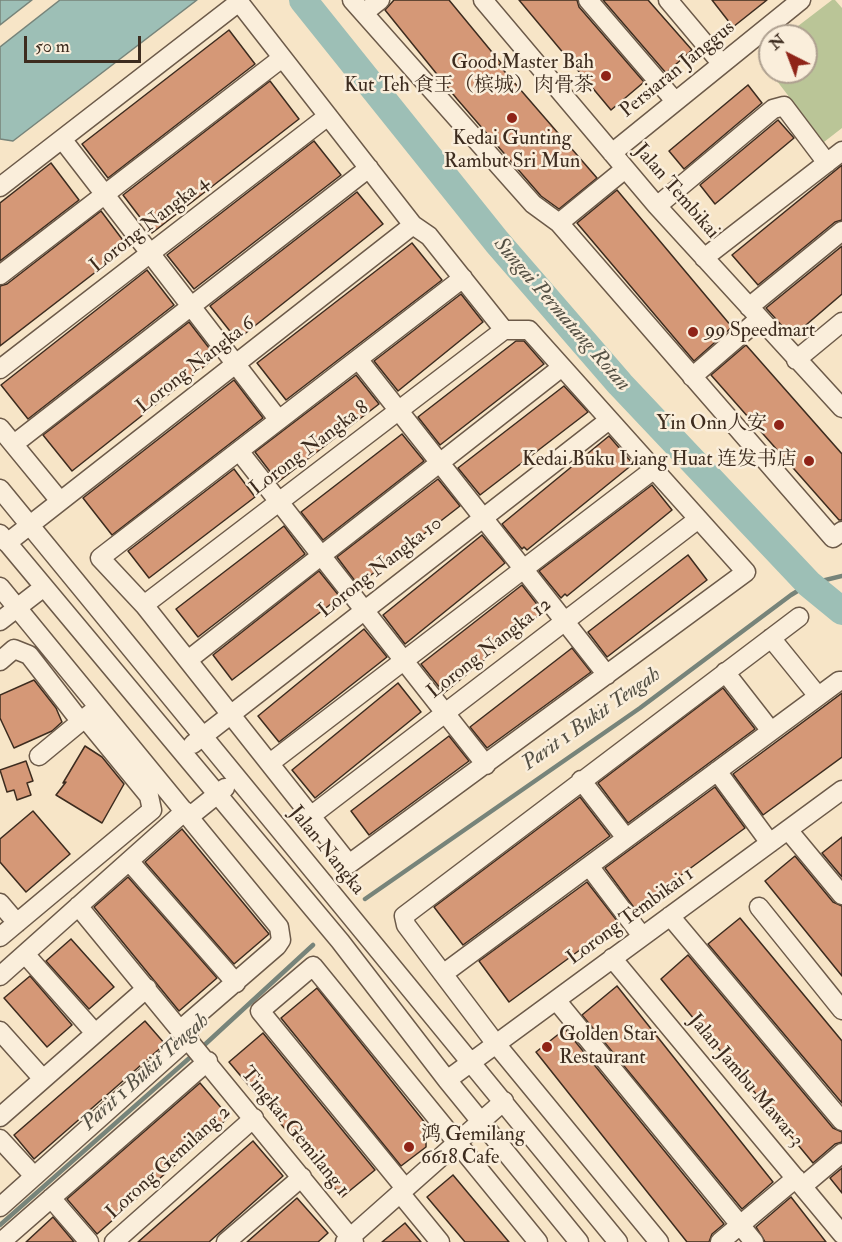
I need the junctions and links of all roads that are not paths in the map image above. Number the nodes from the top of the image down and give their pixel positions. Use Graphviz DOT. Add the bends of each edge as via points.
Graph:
graph roads {
  1 [pos="380,0"];
  2 [pos="483,0"];
  3 [pos="588,0"];
  4 [pos="801,0"];
  5 [pos="677,3"];
  6 [pos="359,6"];
  7 [pos="282,58"];
  8 [pos="721,63"];
  9 [pos="675,101"];
  10 [pos="328,116"];
  11 [pos="62,139"];
  12 [pos="842,151"];
  13 [pos="612,153"];
  14 [pos="827,163"];
  15 [pos="369,168"];
  16 [pos="625,169"];
  17 [pos="2,181"];
  18 [pos="104,194"];
  19 [pos="657,206"];
  20 [pos="559,223"];
  21 [pos="413,225"];
  22 [pos="842,231"];
  23 [pos="150,253"];
  24 [pos="704,258"];
  25 [pos="0,275"];
  26 [pos="463,278"];
  27 [pos="192,307"];
  28 [pos="754,313"];
  29 [pos="842,322"];
  30 [pos="504,330"];
  31 [pos="358,359"];
  32 [pos="796,360"];
  33 [pos="235,364"];
  34 [pos="562,367"];
  35 [pos="0,369"];
  36 [pos="692,377"];
  37 [pos="842,408"];
  38 [pos="399,410"];
  39 [pos="278,419"];
  40 [pos="609,420"];
  41 [pos="0,428"];
  42 [pos="14,444"];
  43 [pos="239,451"];
  44 [pos="440,462"];
  45 [pos="653,470"];
  46 [pos="0,489"];
  47 [pos="60,501"];
  48 [pos="279,501"];
  49 [pos="483,517"];
  50 [pos="697,520"];
  51 [pos="30,525"];
  52 [pos="842,531"];
  53 [pos="4,538"];
  54 [pos="321,554"];
  55 [pos="523,568"];
  56 [pos="0,586"];
  57 [pos="44,586"];
  58 [pos="144,605"];
  59 [pos="17,607"];
  60 [pos="364,610"];
  61 [pos="799,617"];
  62 [pos="564,620"];
  63 [pos="0,621"];
  64 [pos="771,638"];
  65 [pos="188,660"];
  66 [pos="0,661"];
  67 [pos="404,661"];
  68 [pos="725,672"];
  69 [pos="607,675"];
  70 [pos="842,681"];
  71 [pos="818,696"];
  72 [pos="444,712"];
  73 [pos="231,714"];
  74 [pos="88,715"];
  75 [pos="771,731"];
  76 [pos="203,736"];
  77 [pos="182,752"];
  78 [pos="39,756"];
  79 [pos="270,763"];
  80 [pos="486,765"];
  81 [pos="717,771"];
  82 [pos="237,778"];
  83 [pos="581,780"];
  84 [pos="842,790"];
  85 [pos="217,794"];
  86 [pos="187,814"];
  87 [pos="312,815"];
  88 [pos="788,830"];
  89 [pos="626,838"];
  90 [pos="770,843"];
  91 [pos="129,861"];
  92 [pos="589,866"];
  93 [pos="842,896"];
  94 [pos="0,903"];
  95 [pos="78,906"];
  96 [pos="759,907"];
  97 [pos="670,916"];
  98 [pos="17,923"];
  99 [pos="642,936"];
  100 [pos="0,938"];
  101 [pos="25,954"];
  102 [pos="612,958"];
  103 [pos="443,974"];
  104 [pos="0,975"];
  105 [pos="236,983"];
  106 [pos="147,987"];
  107 [pos="838,998"];
  108 [pos="556,1000"];
  109 [pos="0,1031"];
  110 [pos="95,1033"];
  111 [pos="496,1044"];
  112 [pos="195,1045"];
  113 [pos="471,1061"];
  114 [pos="43,1079"];
  115 [pos="447,1080"];
  116 [pos="504,1101"];
  117 [pos="0,1117"];
  118 [pos="254,1118"];
  119 [pos="480,1120"];
  120 [pos="842,1121"];
  121 [pos="0,1139"];
  122 [pos="457,1143"];
  123 [pos="842,1153"];
  124 [pos="34,1176"];
  125 [pos="302,1177"];
  126 [pos="800,1182"];
  127 [pos="403,1191"];
  128 [pos="51,1198"];
  129 [pos="0,1207"];
  130 [pos="740,1225"];
  131 [pos="842,1234"];
  132 [pos="350,1240"];
  133 [pos="1,1242"];
  134 [pos="89,1242"];
  135 [pos="114,1242"];
  136 [pos="226,1242"];
  137 [pos="440,1242"];
  138 [pos="538,1242"];
  139 [pos="579,1242"];
  140 [pos="618,1242"];
  141 [pos="659,1242"];
  142 [pos="720,1242"];
  143 [pos="754,1242"];
  1 -- 6 [label="street"];
  2 -- 13 [label="street, Jalan Tembikai"];
  3 -- 9 [label="street"];
  4 -- 8 [label="street, Persiaran Janggus"];
  5 -- 8 [label="street"];
  6 -- 20 [label="street" via="533,204"];
  7 -- 10 [label="street"];
  7 -- 11 [label="street" via="239,3"];
  7 -- 18 [label="street"];
  8 -- 9 [label="street, Persiaran Janggus"];
  9 -- 13 [label="street, Persiaran Janggus"];
  10 -- 15 [label="street"];
  10 -- 23 [label="street, Lorong Nangka 4"];
  11 -- 17 [label="street"];
  11 -- 18 [label="street"];
  12 -- 14 [label="street"];
  13 -- 16 [label="street, Jalan Tembikai"];
  14 -- 19 [label="street" via="784,106 773,109"];
  14 -- 24 [label="street"];
  15 -- 21 [label="street"];
  15 -- 27 [label="street"];
  16 -- 19 [label="street, Jalan Tembikai"];
  16 -- 20 [label="street"];
  18 -- 23 [label="street"];
  18 -- 25 [label="street"];
  19 -- 24 [label="street, Jalan Tembikai"];
  20 -- 36 [label="street"];
  21 -- 26 [label="street" via="429,236"];
  21 -- 33 [label="street, Lorong Nangka 6"];
  22 -- 28 [label="street"];
  23 -- 27 [label="street"];
  23 -- 35 [label="street, Lorong Nangka 4"];
  24 -- 28 [label="street, Jalan Tembikai"];
  26 -- 30 [label="street"];
  26 -- 31 [label="street"];
  27 -- 33 [label="street"];
  27 -- 42 [label="street"];
  28 -- 32 [label="street, Jalan Tembikai"];
  28 -- 36 [label="street"];
  29 -- 32 [label="street"];
  30 -- 34 [label="street" via="529,330"];
  30 -- 38 [label="street, Lorong Nangka 8"];
  31 -- 38 [label="street"];
  31 -- 39 [label="street"];
  32 -- 37 [label="street, Jalan Tembikai"];
  33 -- 39 [label="street"];
  33 -- 47 [label="street, Lorong Nangka 6"];
  34 -- 40 [label="street"];
  34 -- 44 [label="street"];
  36 -- 52 [label="street" via="833,538"];
  38 -- 44 [label="street"];
  38 -- 48 [label="street, Lorong Nangka 8"];
  39 -- 43 [label="street"];
  40 -- 45 [label="street"];
  40 -- 49 [label="street, Lorong Nangka 10"];
  41 -- 42 [label="street"];
  42 -- 47 [label="street"];
  43 -- 48 [label="street"];
  43 -- 58 [label="street" via="100,558"];
  44 -- 49 [label="street"];
  44 -- 54 [label="street"];
  45 -- 50 [label="street"];
  45 -- 55 [label="street"];
  46 -- 51 [label="street, Jalan Nangka"];
  47 -- 51 [label="street, Lorong Nangka 6"];
  48 -- 54 [label="street"];
  48 -- 58 [label="street, Lorong Nangka 8"];
  49 -- 55 [label="street"];
  49 -- 60 [label="street, Lorong Nangka 10"];
  50 -- 62 [label="street, Lorong Nangka 12"];
  50 -- 69 [label="street" via="746,572"];
  51 -- 53 [label="street, Lorong Nangka 6"];
  51 -- 76 [label="street, Jalan Nangka"];
  53 -- 57 [label="street"];
  54 -- 60 [label="street"];
  54 -- 65 [label="street"];
  55 -- 62 [label="street"];
  55 -- 67 [label="street"];
  56 -- 59 [label="street"];
  57 -- 59 [label="street"];
  57 -- 77 [label="street"];
  58 -- 65 [label="street"];
  59 -- 63 [label="street"];
  59 -- 74 [label="street"];
  60 -- 67 [label="street"];
  60 -- 73 [label="street, Lorong Nangka 10"];
  61 -- 64 [label="street"];
  62 -- 69 [label="street"];
  62 -- 72 [label="street, Lorong Nangka 12"];
  64 -- 68 [label="street"];
  64 -- 71 [label="street"];
  65 -- 73 [label="street"];
  66 -- 74 [label="street" via="14,649 29,655"];
  67 -- 72 [label="street"];
  67 -- 79 [label="street"];
  68 -- 75 [label="street"];
  68 -- 83 [label="street"];
  69 -- 80 [label="street"];
  70 -- 71 [label="street"];
  71 -- 75 [label="street"];
  72 -- 80 [label="street"];
  72 -- 87 [label="street, Lorong Nangka 12"];
  73 -- 76 [label="street, Lorong Nangka 10"];
  73 -- 79 [label="street"];
  74 -- 78 [label="street"];
  74 -- 86 [label="street"];
  74 -- 98 [label="street" via="149,796 152,810"];
  75 -- 81 [label="street"];
  76 -- 77 [label="street, Lorong Nangka 10"];
  76 -- 82 [label="street, Jalan Nangka"];
  77 -- 85 [label="street"];
  79 -- 87 [label="street"];
  80 -- 87 [label="street" via="350,864"];
  81 -- 89 [label="street"];
  81 -- 90 [label="street"];
  82 -- 85 [label="street"];
  82 -- 113 [label="street, Jalan Nangka"];
  83 -- 89 [label="street"];
  83 -- 103 [label="street" via="404,916 406,925"];
  84 -- 88 [label="street, Lorong Tembikai 1"];
  85 -- 86 [label="street"];
  85 -- 115 [label="street"];
  86 -- 91 [label="street"];
  86 -- 105 [label="street" via="281,934 277,946"];
  88 -- 90 [label="street, Lorong Tembikai 1"];
  88 -- 93 [label="street"];
  89 -- 92 [label="street"];
  90 -- 97 [label="street, Lorong Tembikai 1"];
  91 -- 95 [label="street"];
  91 -- 105 [label="street"];
  92 -- 99 [label="street"];
  92 -- 103 [label="street"];
  94 -- 98 [label="street"];
  95 -- 101 [label="street"];
  95 -- 106 [label="street, Tingkat Gemilang 1"];
  96 -- 107 [label="street"];
  97 -- 99 [label="street, Lorong Tembikai 1"];
  97 -- 120 [label="street"];
  98 -- 100 [label="street"];
  99 -- 102 [label="street, Lorong Tembikai 1"];
  101 -- 104 [label="street"];
  101 -- 110 [label="street"];
  102 -- 108 [label="street, Lorong Tembikai 1"];
  102 -- 126 [label="street, Jalan Jambu Mawar 3"];
  103 -- 111 [label="street"];
  105 -- 112 [label="street"];
  106 -- 110 [label="street"];
  106 -- 112 [label="street, Tingkat Gemilang 1"];
  108 -- 111 [label="street, Lorong Tembikai 1"];
  108 -- 130 [label="street"];
  109 -- 114 [label="street"];
  110 -- 114 [label="street"];
  111 -- 113 [label="street, Lorong Tembikai 1"];
  111 -- 141 [label="street"];
  112 -- 118 [label="street, Tingkat Gemilang 1"];
  112 -- 124 [label="street"];
  112 -- 128 [label="street"];
  113 -- 115 [label="street, Lorong Tembikai 1"];
  113 -- 116 [label="street, Jalan Nangka"];
  114 -- 117 [label="street"];
  115 -- 119 [label="street"];
  116 -- 119 [label="street"];
  116 -- 140 [label="street, Jalan Nangka"];
  118 -- 125 [label="street, Tingkat Gemilang 1"];
  118 -- 135 [label="street, Lorong Gemilang 2"];
  119 -- 122 [label="street"];
  119 -- 139 [label="street"];
  121 -- 124 [label="street"];
  122 -- 127 [label="street"];
  122 -- 127 [label="street" via="313,966 260,1011"];
  122 -- 138 [label="street"];
  123 -- 126 [label="street"];
  124 -- 129 [label="street"];
  125 -- 132 [label="street, Tingkat Gemilang 1"];
  125 -- 136 [label="street"];
  126 -- 130 [label="street"];
  126 -- 131 [label="street, Jalan Jambu Mawar 3"];
  127 -- 132 [label="street"];
  127 -- 137 [label="street"];
  128 -- 133 [label="street"];
  128 -- 134 [label="street"];
  130 -- 142 [label="street"];
  130 -- 143 [label="street"];
}
